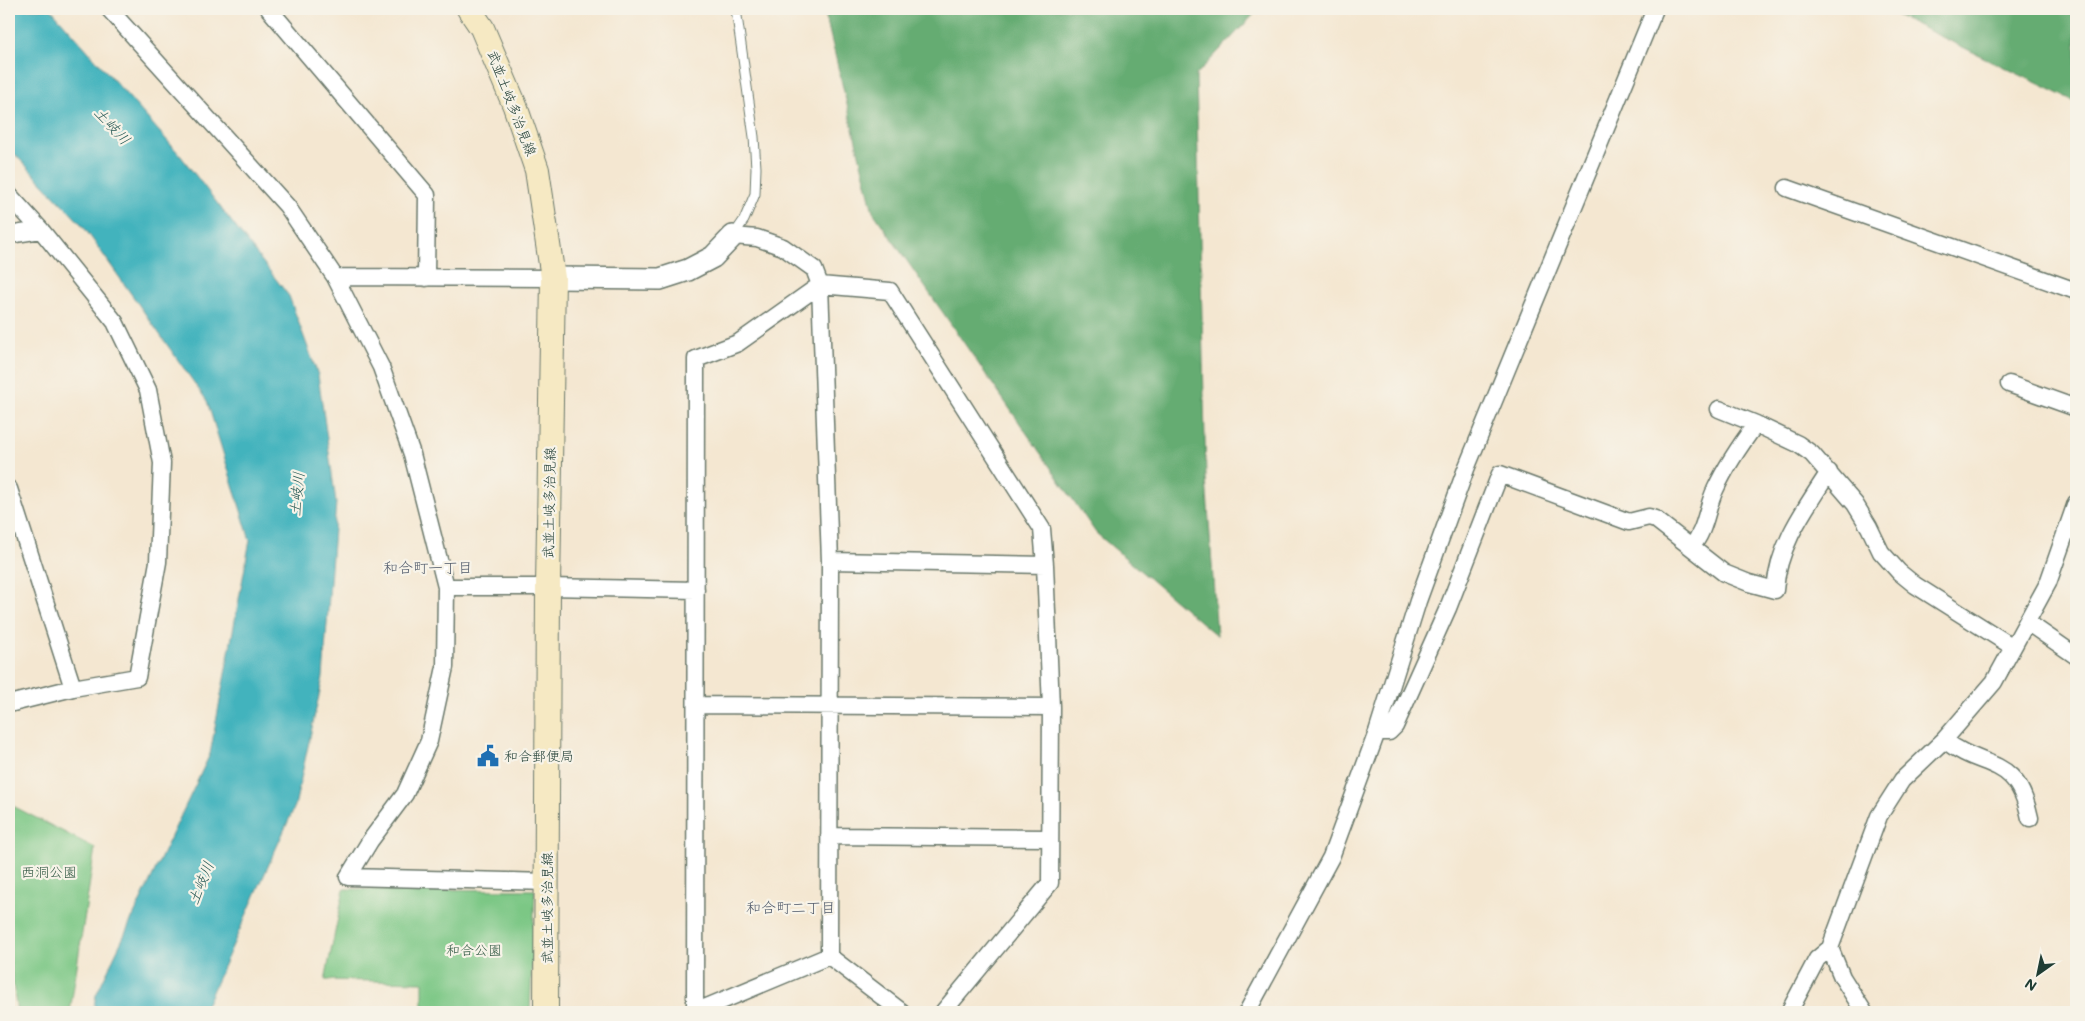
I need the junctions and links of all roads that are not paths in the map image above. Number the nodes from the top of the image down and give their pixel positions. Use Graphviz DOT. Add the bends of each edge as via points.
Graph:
graph roads {
  1 [pos="109,9"];
  2 [pos="268,9"];
  3 [pos="469,9"];
  4 [pos="736,9"];
  5 [pos="1654,9"];
  6 [pos="1787,188"];
  7 [pos="9,195"];
  8 [pos="41,230"];
  9 [pos="9,235"];
  10 [pos="733,236"];
  11 [pos="335,277"];
  12 [pos="426,278"];
  13 [pos="553,278"];
  14 [pos="820,285"];
  15 [pos="2076,291"];
  16 [pos="2009,384"];
  17 [pos="2076,408"];
  18 [pos="1719,409"];
  19 [pos="1756,424"];
  20 [pos="1829,472"];
  21 [pos="9,489"];
  22 [pos="2075,513"];
  23 [pos="1691,547"];
  24 [pos="830,561"];
  25 [pos="1045,565"];
  26 [pos="446,587"];
  27 [pos="548,587"];
  28 [pos="696,590"];
  29 [pos="2027,622"];
  30 [pos="2013,647"];
  31 [pos="2076,656"];
  32 [pos="73,688"];
  33 [pos="9,704"];
  34 [pos="696,706"];
  35 [pos="830,706"];
  36 [pos="1051,707"];
  37 [pos="1377,732"];
  38 [pos="1944,740"];
  39 [pos="2030,818"];
  40 [pos="830,836"];
  41 [pos="1050,838"];
  42 [pos="547,882"];
  43 [pos="1830,948"];
  44 [pos="829,956"];
  45 [pos="546,1012"];
  46 [pos="695,1012"];
  47 [pos="902,1012"];
  48 [pos="943,1012"];
  49 [pos="1248,1012"];
  50 [pos="1789,1012"];
  51 [pos="1864,1012"];
  1 -- 11 [label="street" via="287,206"];
  2 -- 12 [label="street" via="427,195"];
  3 -- 13 [label="main road, 武並土岐多治見線" via="482,28 508,89 537,170"];
  4 -- 10 [label="lane" via="756,168 755,194"];
  5 -- 37 [label="street" via="1466,469 1418,601"];
  6 -- 15 [label="street"];
  7 -- 8 [label="street"];
  8 -- 9 [label="street"];
  8 -- 32 [label="street" via="115,322 148,390 162,464 158,562 137,677"];
  10 -- 13 [label="street" via="712,257 688,270 660,279"];
  10 -- 14 [label="street" via="757,238 783,247 814,269"];
  11 -- 12 [label="street"];
  11 -- 26 [label="street" via="381,367 394,402 412,454"];
  12 -- 13 [label="street"];
  13 -- 27 [label="main road, 武並土岐多治見線"];
  14 -- 24 [label="street"];
  14 -- 25 [label="street" via="890,291 1042,529"];
  14 -- 28 [label="street" via="738,343 696,359"];
  16 -- 17 [label="street"];
  18 -- 19 [label="street"];
  19 -- 20 [label="street" via="1798,444"];
  19 -- 23 [label="street" via="1741,443 1715,490 1698,539"];
  20 -- 23 [label="street" via="1787,542 1776,572 1775,590 1733,578"];
  20 -- 30 [label="street" via="1870,527 1881,552 1899,572"];
  21 -- 32 [label="street"];
  22 -- 29 [label="street" via="2048,583"];
  23 -- 37 [label="street" via="1655,519 1649,517 1629,522 1500,474 1448,608 1395,726 1388,732"];
  24 -- 25 [label="street"];
  24 -- 35 [label="street"];
  25 -- 36 [label="street"];
  26 -- 27 [label="street"];
  26 -- 42 [label="street" via="445,667 429,741 405,794 348,877"];
  27 -- 28 [label="street"];
  27 -- 42 [label="main road, 武並土岐多治見線"];
  28 -- 34 [label="street"];
  29 -- 30 [label="street"];
  29 -- 31 [label="street"];
  30 -- 38 [label="street" via="1994,682"];
  32 -- 33 [label="street"];
  34 -- 35 [label="street"];
  34 -- 46 [label="street"];
  35 -- 36 [label="street"];
  35 -- 40 [label="street"];
  36 -- 41 [label="street"];
  37 -- 49 [label="street" via="1331,857"];
  38 -- 39 [label="street" via="2008,773 2019,784"];
  38 -- 43 [label="street" via="1902,780 1879,816"];
  40 -- 41 [label="street"];
  40 -- 44 [label="street"];
  41 -- 48 [label="street" via="1050,883"];
  42 -- 45 [label="main road, 武並土岐多治見線"];
  43 -- 50 [label="street" via="1817,958"];
  43 -- 51 [label="street" via="1842,977"];
  44 -- 46 [label="street"];
  44 -- 47 [label="street"];
}
